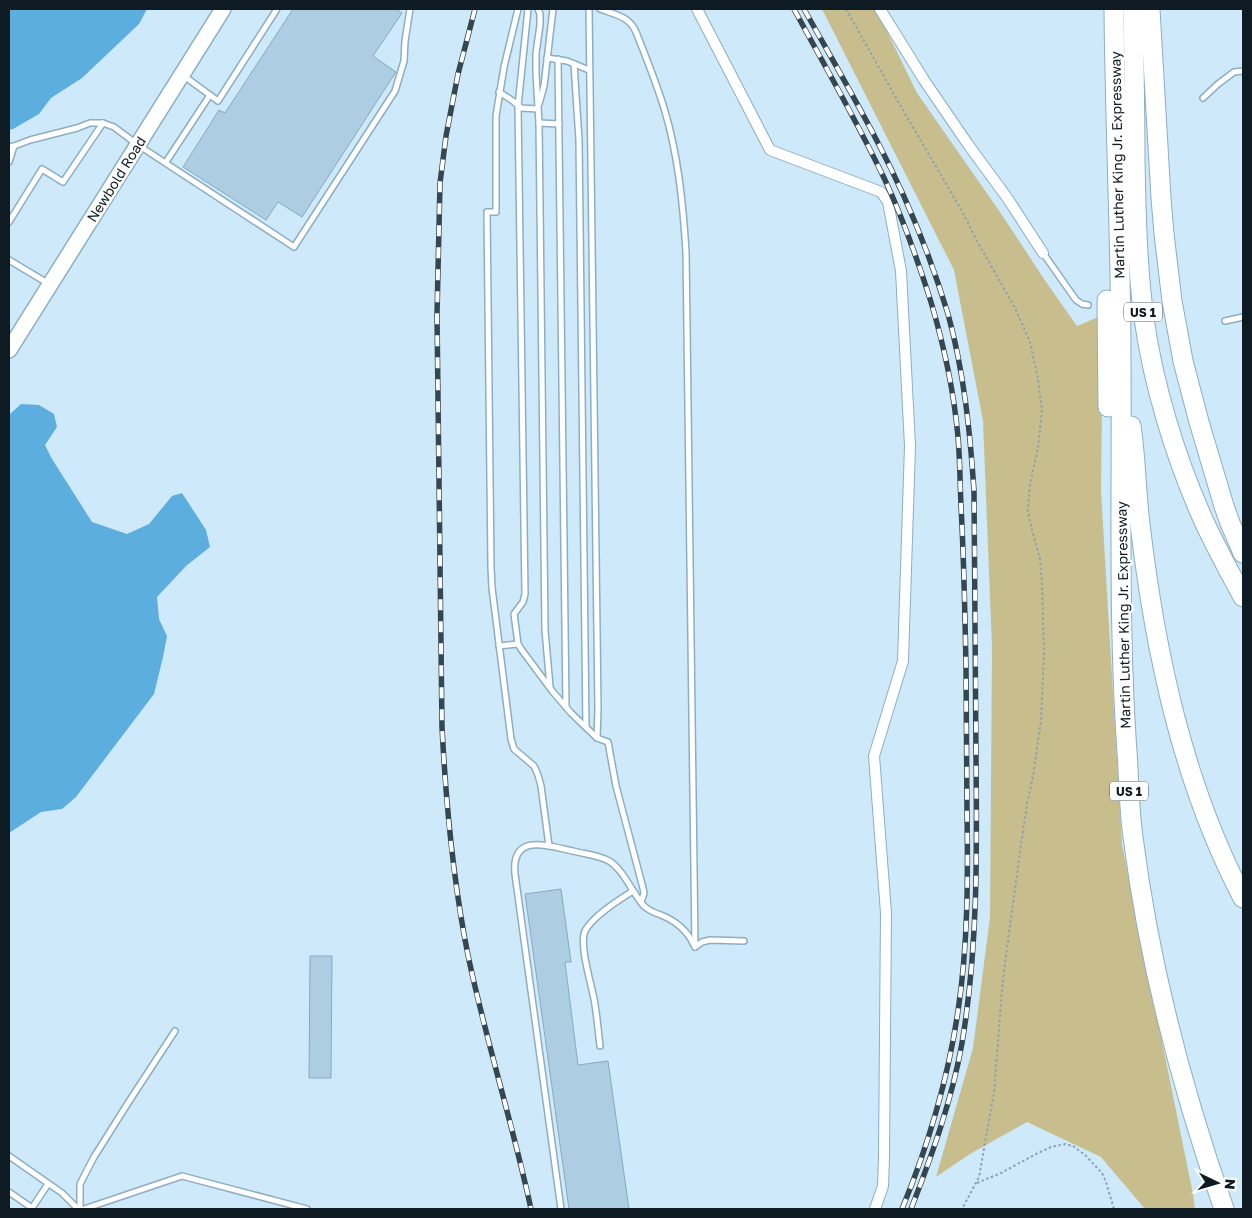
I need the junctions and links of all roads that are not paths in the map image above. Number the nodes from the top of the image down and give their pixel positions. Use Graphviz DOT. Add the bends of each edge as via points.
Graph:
graph roads {
  1 [pos="223,9"];
  2 [pos="277,9"];
  3 [pos="410,9"];
  4 [pos="518,9"];
  5 [pos="528,9"];
  6 [pos="538,9"];
  7 [pos="553,9"];
  8 [pos="589,9"];
  9 [pos="600,9"];
  10 [pos="697,9"];
  11 [pos="880,9"];
  12 [pos="1104,9"];
  13 [pos="1114,9"];
  14 [pos="1133,9"];
  15 [pos="1150,9"];
  16 [pos="1160,9"];
  17 [pos="547,58"];
  18 [pos="558,59"];
  19 [pos="574,64"];
  20 [pos="589,70"];
  21 [pos="1243,71"];
  22 [pos="181,75"];
  23 [pos="499,92"];
  24 [pos="210,95"];
  25 [pos="1203,98"];
  26 [pos="518,106"];
  27 [pos="538,109"];
  28 [pos="103,123"];
  29 [pos="538,123"];
  30 [pos="558,124"];
  31 [pos="138,144"];
  32 [pos="11,147"];
  33 [pos="9,162"];
  34 [pos="166,162"];
  35 [pos="1159,162"];
  36 [pos="9,222"];
  37 [pos="1044,253"];
  38 [pos="9,260"];
  39 [pos="50,284"];
  40 [pos="1088,305"];
  41 [pos="1243,317"];
  42 [pos="1225,321"];
  43 [pos="9,350"];
  44 [pos="1122,361"];
  45 [pos="1209,453"];
  46 [pos="1243,528"];
  47 [pos="1243,553"];
  48 [pos="1243,598"];
  49 [pos="518,644"];
  50 [pos="499,646"];
  51 [pos="1122,675"];
  52 [pos="550,688"];
  53 [pos="566,707"];
  54 [pos="586,727"];
  55 [pos="597,738"];
  56 [pos="549,846"];
  57 [pos="633,891"];
  58 [pos="1243,898"];
  59 [pos="641,902"];
  60 [pos="744,941"];
  61 [pos="695,947"];
  62 [pos="175,1030"];
  63 [pos="600,1046"];
  64 [pos="9,1156"];
  65 [pos="48,1184"];
  66 [pos="9,1192"];
  67 [pos="79,1209"];
  68 [pos="84,1209"];
  69 [pos="307,1209"];
  70 [pos="561,1209"];
  71 [pos="875,1209"];
  72 [pos="1224,1209"];
  1 -- 22 [label="main road, Newbold Road"];
  2 -- 24 [label="lane" via="218,101"];
  3 -- 34 [label="lane" via="404,61 395,91 294,247"];
  4 -- 23 [label="lane"];
  5 -- 26 [label="lane"];
  6 -- 27 [label="lane"];
  7 -- 17 [label="lane"];
  8 -- 20 [label="lane"];
  9 -- 61 [label="lane" via="627,19 636,32 664,107 682,197 686,252"];
  10 -- 71 [label="street" via="770,150 881,192 888,202 901,271 910,446 903,661 874,756 886,913 883,1186"];
  11 -- 37 [label="street" via="924,80"];
  12 -- 51 [label="highway" via="1109,454"];
  13 -- 44 [label="highway, Martin Luther King Jr. Expressway / US 1"];
  14 -- 48 [label="highway, Martin Luther King Jr. Expressway / US 1" via="1136,228 1149,348 1171,433 1191,490"];
  15 -- 35 [label="highway"];
  16 -- 35 [label="highway"];
  17 -- 18 [label="lane"];
  17 -- 27 [label="lane"];
  18 -- 19 [label="lane"];
  18 -- 30 [label="lane"];
  19 -- 20 [label="lane"];
  19 -- 54 [label="lane" via="579,140"];
  20 -- 55 [label="lane"];
  21 -- 25 [label="lane" via="1234,72"];
  22 -- 24 [label="lane"];
  22 -- 31 [label="main road, Newbold Road"];
  23 -- 26 [label="lane"];
  23 -- 50 [label="lane" via="496,212 487,212 491,567"];
  24 -- 34 [label="lane"];
  26 -- 27 [label="lane"];
  26 -- 49 [label="lane" via="525,594 514,614"];
  27 -- 29 [label="lane"];
  28 -- 31 [label="lane"];
  28 -- 32 [label="lane" via="90,122"];
  28 -- 36 [label="lane" via="63,182 42,169"];
  29 -- 30 [label="lane"];
  29 -- 52 [label="lane" via="545,630"];
  30 -- 53 [label="lane"];
  31 -- 34 [label="lane"];
  31 -- 39 [label="main road, Newbold Road"];
  32 -- 33 [label="lane"];
  35 -- 45 [label="highway" via="1164,234 1177,331"];
  37 -- 40 [label="lane" via="1076,300"];
  38 -- 39 [label="lane"];
  39 -- 43 [label="main road, Newbold Road"];
  41 -- 42 [label="lane"];
  44 -- 51 [label="highway, Martin Luther King Jr. Expressway / US 1"];
  44 -- 58 [label="highway" via="1140,524 1170,697 1193,781 1216,842"];
  45 -- 46 [label="highway"];
  45 -- 47 [label="highway" via="1230,523"];
  49 -- 50 [label="lane"];
  49 -- 52 [label="lane"];
  50 -- 56 [label="lane" via="512,744 534,766 538,775"];
  51 -- 72 [label="highway, Martin Luther King Jr. Expressway / US 1" via="1133,835 1146,921 1184,1084"];
  52 -- 53 [label="lane"];
  53 -- 54 [label="lane"];
  54 -- 55 [label="lane"];
  55 -- 59 [label="lane" via="608,742 643,888"];
  56 -- 57 [label="lane" via="612,862"];
  56 -- 70 [label="lane" via="533,844 523,848 516,855 514,866"];
  57 -- 59 [label="lane"];
  57 -- 63 [label="lane" via="607,909 585,931 584,947"];
  59 -- 61 [label="lane" via="650,911 680,926"];
  60 -- 61 [label="lane" via="710,940"];
  62 -- 67 [label="lane" via="94,1157 80,1184"];
  64 -- 65 [label="lane"];
  65 -- 66 [label="lane" via="32,1208"];
  65 -- 67 [label="lane"];
  68 -- 69 [label="lane" via="182,1176"];
}
